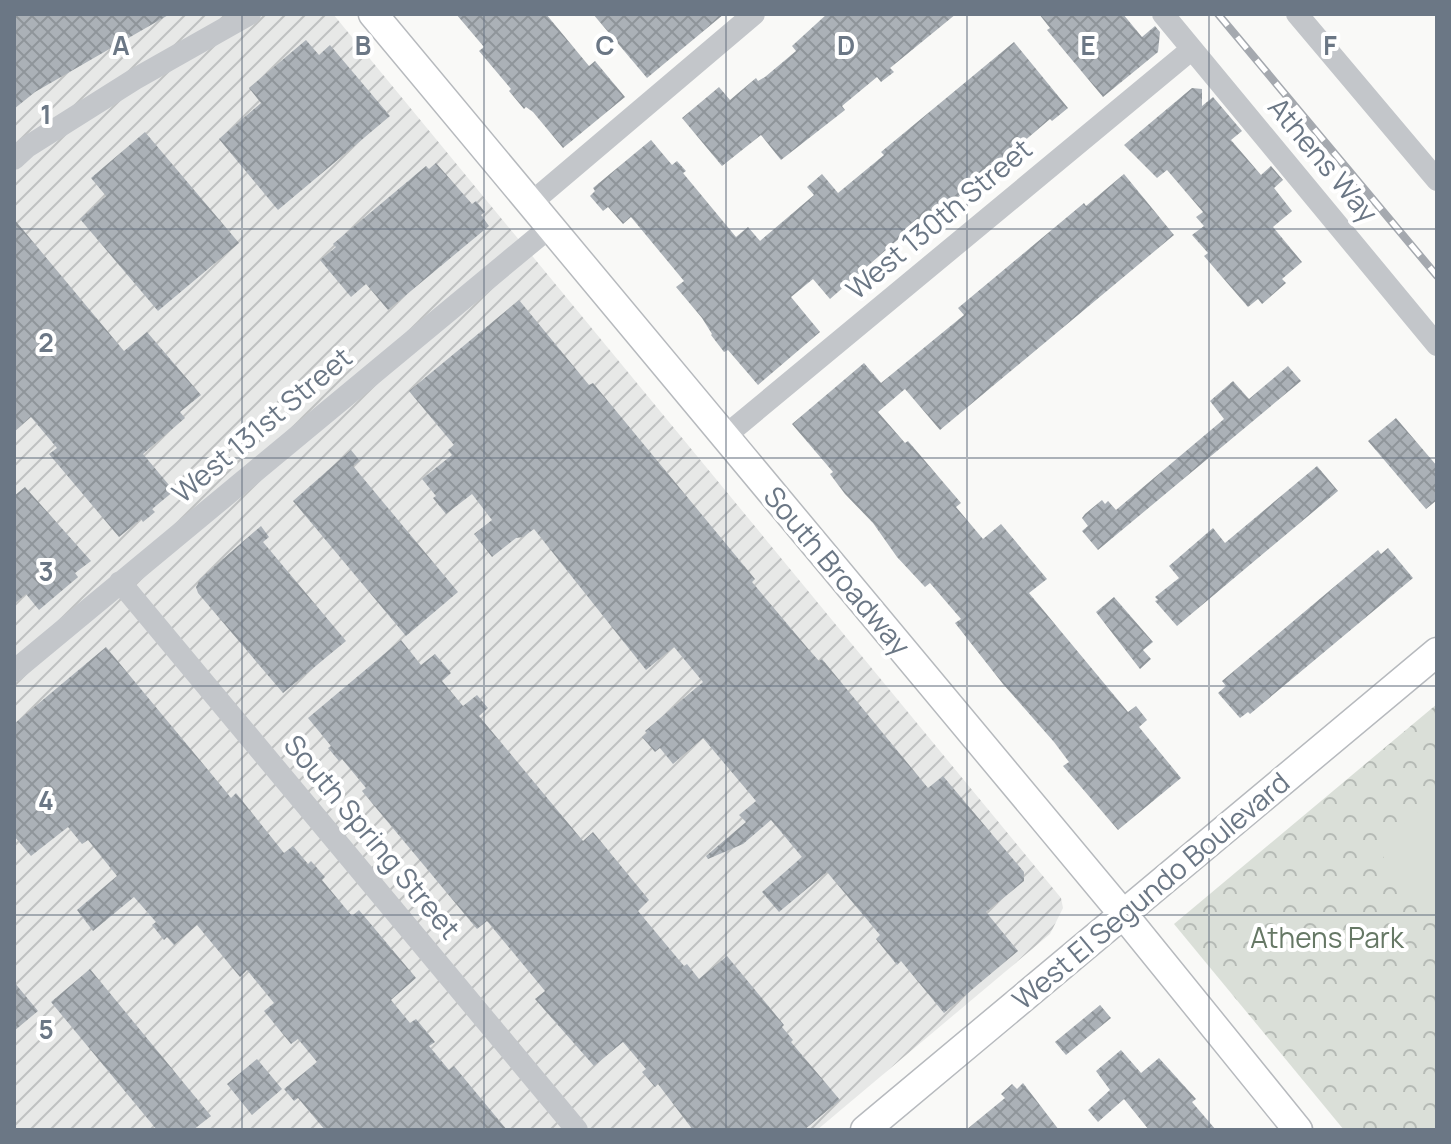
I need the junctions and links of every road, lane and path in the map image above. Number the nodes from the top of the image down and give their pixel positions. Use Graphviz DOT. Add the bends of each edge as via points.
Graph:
graph roads {
  1 [pos="250,14"];
  2 [pos="373,14"];
  3 [pos="754,14"];
  4 [pos="1163,14"];
  5 [pos="1297,14"];
  6 [pos="1192,49"];
  7 [pos="14,159"];
  8 [pos="1437,180"];
  9 [pos="531,203"];
  10 [pos="550,227"];
  11 [pos="1437,345"];
  12 [pos="725,436"];
  13 [pos="120,582"];
  14 [pos="1437,652"];
  15 [pos="14,671"];
  16 [pos="1123,914"];
  17 [pos="577,1130"];
  18 [pos="865,1130"];
  19 [pos="1298,1130"];
  1 -- 7 [label="street" via="135,79"];
  2 -- 9 [label="main road, South Broadway"];
  3 -- 9 [label="street"];
  4 -- 6 [label="street, Athens Way"];
  5 -- 8 [label="street"];
  6 -- 11 [label="street, Athens Way"];
  6 -- 12 [label="street, West 130th Street"];
  9 -- 10 [label="main road, South Broadway"];
  10 -- 12 [label="main road, South Broadway"];
  10 -- 13 [label="street, West 131st Street"];
  12 -- 16 [label="main road, South Broadway"];
  13 -- 15 [label="street, West 131st Street"];
  13 -- 17 [label="street, South Spring Street"];
  14 -- 16 [label="main road, West El Segundo Boulevard"];
  16 -- 18 [label="main road, West El Segundo Boulevard"];
  16 -- 19 [label="main road, South Broadway"];
}
